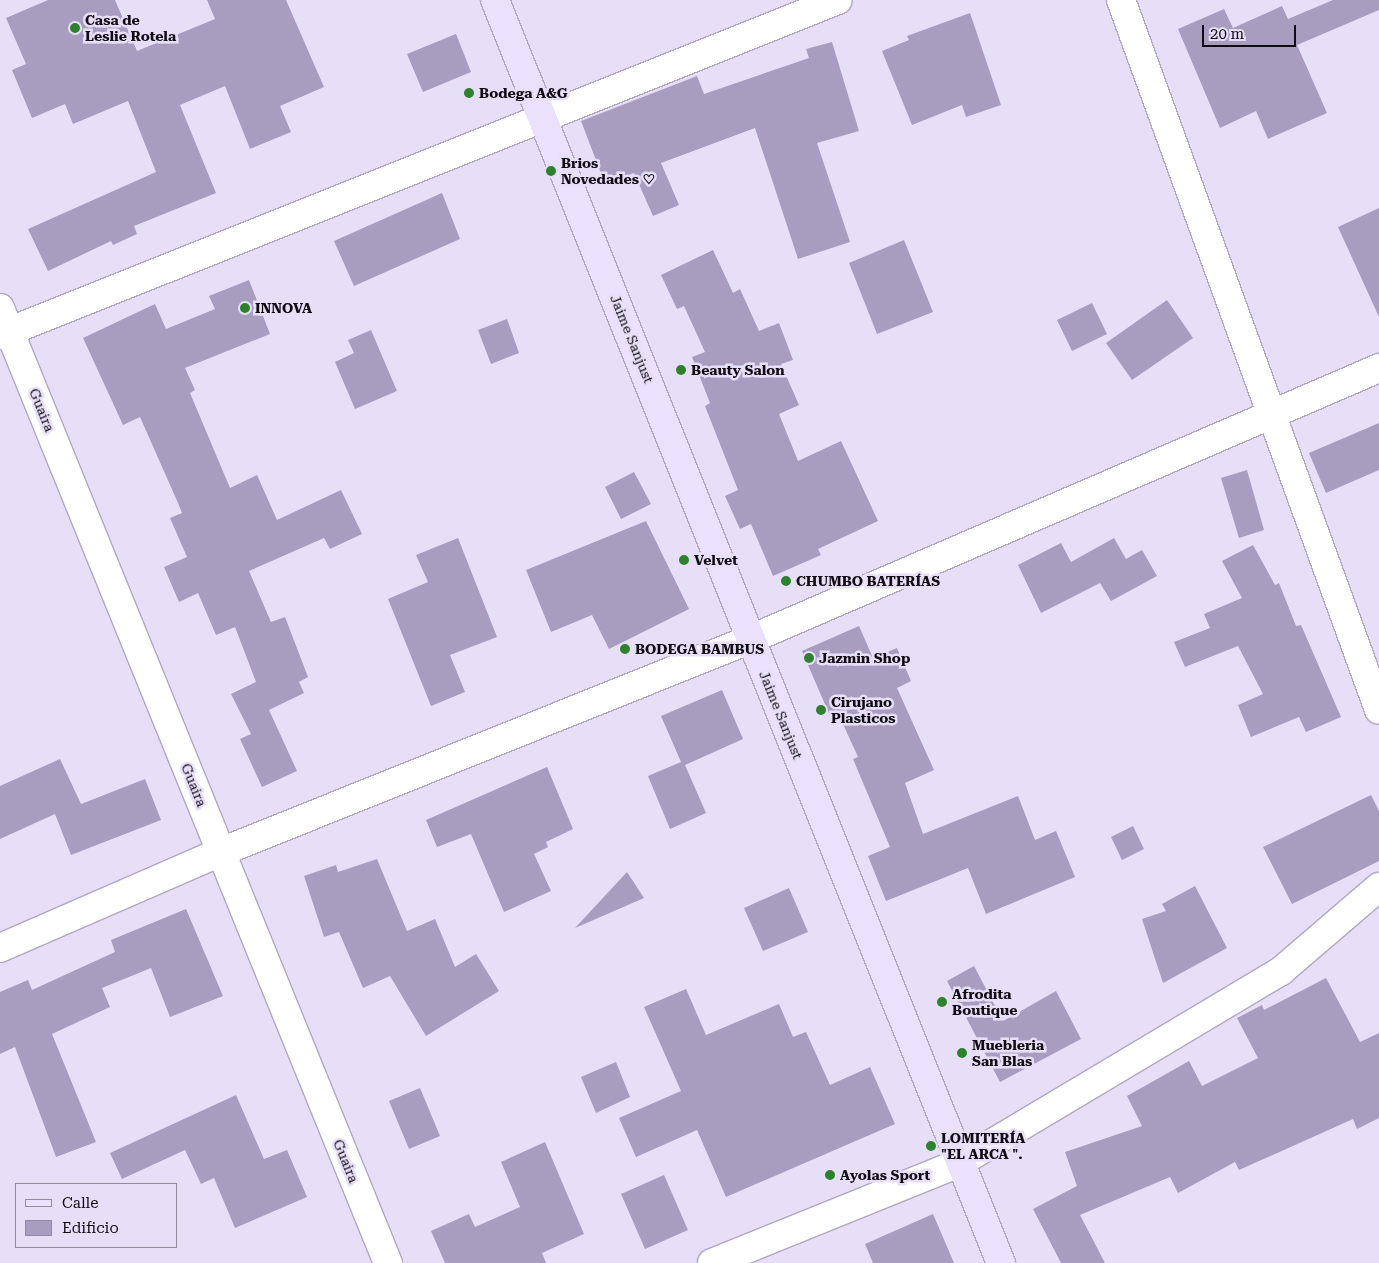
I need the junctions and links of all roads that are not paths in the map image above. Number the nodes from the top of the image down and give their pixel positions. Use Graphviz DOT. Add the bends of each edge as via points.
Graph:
graph roads {
  1 [pos="495,0"];
  2 [pos="838,0"];
  3 [pos="1121,0"];
  4 [pos="544,118"];
  5 [pos="3,325"];
  6 [pos="1379,368"];
  7 [pos="1270,416"];
  8 [pos="751,639"];
  9 [pos="1379,710"];
  10 [pos="221,852"];
  11 [pos="1379,887"];
  12 [pos="0,948"];
  13 [pos="959,1163"];
  14 [pos="388,1263"];
  15 [pos="712,1263"];
  16 [pos="1002,1263"];
  1 -- 4 [label="main road, Jaime Sanjust"];
  2 -- 4 [label="street"];
  3 -- 7 [label="street"];
  4 -- 5 [label="street"];
  4 -- 8 [label="main road, Jaime Sanjust"];
  5 -- 10 [label="street, Guaira"];
  6 -- 7 [label="street"];
  7 -- 8 [label="street"];
  7 -- 9 [label="street"];
  8 -- 10 [label="street"];
  8 -- 13 [label="main road, Jaime Sanjust"];
  10 -- 12 [label="street"];
  10 -- 14 [label="street, Guaira"];
  11 -- 13 [label="street" via="1281,971"];
  13 -- 15 [label="street"];
  13 -- 16 [label="main road, Jaime Sanjust"];
}
